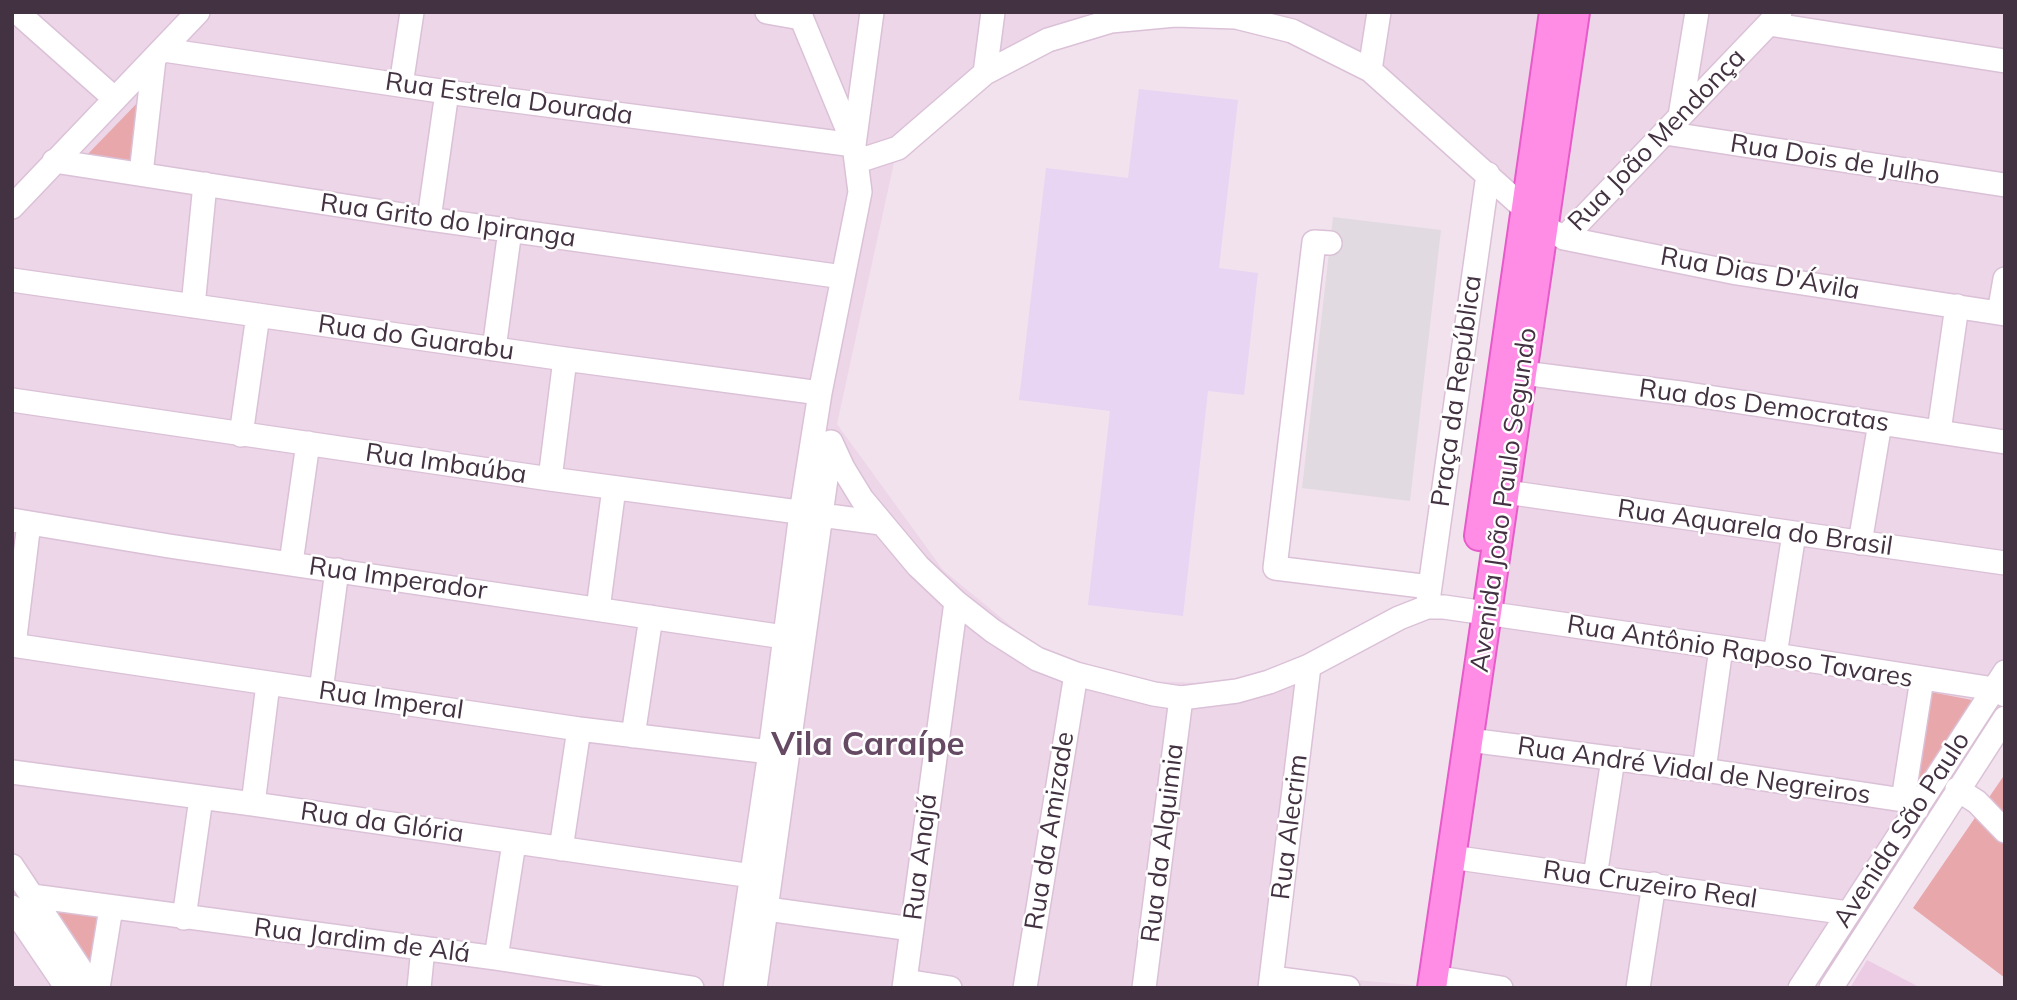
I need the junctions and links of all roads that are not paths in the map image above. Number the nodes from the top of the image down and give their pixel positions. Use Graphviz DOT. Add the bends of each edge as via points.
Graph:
graph roads {
  1 [pos="17,12"];
  2 [pos="198,12"];
  3 [pos="412,12"];
  4 [pos="767,12"];
  5 [pos="872,12"];
  6 [pos="993,12"];
  7 [pos="1379,12"];
  8 [pos="1554,12"];
  9 [pos="1575,12"];
  10 [pos="1697,12"];
  11 [pos="800,15"];
  12 [pos="1236,15"];
  13 [pos="1112,17"];
  14 [pos="1774,18"];
  15 [pos="159,54"];
  16 [pos="2005,61"];
  17 [pos="1370,70"];
  18 [pos="985,73"];
  19 [pos="401,85"];
  20 [pos="447,92"];
  21 [pos="114,98"];
  22 [pos="1673,125"];
  23 [pos="856,153"];
  24 [pos="54,161"];
  25 [pos="141,174"];
  26 [pos="1488,174"];
  27 [pos="205,184"];
  28 [pos="2005,185"];
  29 [pos="12,207"];
  30 [pos="429,219"];
  31 [pos="1544,224"];
  32 [pos="510,230"];
  33 [pos="1330,243"];
  34 [pos="843,277"];
  35 [pos="2005,279"];
  36 [pos="12,280"];
  37 [pos="193,306"];
  38 [pos="1957,306"];
  39 [pos="2002,313"];
  40 [pos="258,315"];
  41 [pos="494,349"];
  42 [pos="565,359"];
  43 [pos="1523,373"];
  44 [pos="12,400"];
  45 [pos="819,403"];
  46 [pos="1880,423"];
  47 [pos="1939,432"];
  48 [pos="241,435"];
  49 [pos="831,442"];
  50 [pos="2005,442"];
  51 [pos="307,443"];
  52 [pos="550,479"];
  53 [pos="614,488"];
  54 [pos="1506,492"];
  55 [pos="811,514"];
  56 [pos="21,521"];
  57 [pos="881,523"];
  58 [pos="1794,534"];
  59 [pos="1860,543"];
  60 [pos="291,563"];
  61 [pos="2005,563"];
  62 [pos="337,570"];
  63 [pos="1428,597"];
  64 [pos="956,602"];
  65 [pos="598,609"];
  66 [pos="1478,613"];
  67 [pos="651,617"];
  68 [pos="784,637"];
  69 [pos="13,645"];
  70 [pos="1721,648"];
  71 [pos="1775,655"];
  72 [pos="1309,666"];
  73 [pos="1076,674"];
  74 [pos="1922,679"];
  75 [pos="268,684"];
  76 [pos="2001,685"];
  77 [pos="321,691"];
  78 [pos="1181,698"];
  79 [pos="2005,718"];
  80 [pos="579,729"];
  81 [pos="633,736"];
  82 [pos="1469,740"];
  83 [pos="770,752"];
  84 [pos="1613,759"];
  85 [pos="1704,770"];
  86 [pos="12,772"];
  87 [pos="1957,789"];
  88 [pos="201,798"];
  89 [pos="253,804"];
  90 [pos="1910,804"];
  91 [pos="2005,831"];
  92 [pos="514,843"];
  93 [pos="561,849"];
  94 [pos="1451,856"];
  95 [pos="12,866"];
  96 [pos="752,876"];
  97 [pos="1595,877"];
  98 [pos="1654,884"];
  99 [pos="22,901"];
  100 [pos="111,908"];
  101 [pos="767,909"];
  102 [pos="1849,913"];
  103 [pos="184,918"];
  104 [pos="912,929"];
  105 [pos="423,948"];
  106 [pos="496,958"];
  107 [pos="1271,983"];
  108 [pos="905,984"];
  109 [pos="1427,984"];
  110 [pos="66,988"];
  111 [pos="93,988"];
  112 [pos="98,988"];
  113 [pos="419,988"];
  114 [pos="692,988"];
  115 [pos="736,988"];
  116 [pos="755,988"];
  117 [pos="950,988"];
  118 [pos="1025,988"];
  119 [pos="1144,988"];
  120 [pos="1348,988"];
  121 [pos="1501,988"];
  122 [pos="1638,988"];
  123 [pos="1800,988"];
  124 [pos="1831,988"];
  1 -- 21 [label="street"];
  2 -- 15 [label="street"];
  3 -- 19 [label="street"];
  4 -- 11 [label="street"];
  5 -- 23 [label="street"];
  6 -- 18 [label="street"];
  7 -- 17 [label="street"];
  8 -- 31 [label="main road, Avenida João Paulo Segundo"];
  9 -- 31 [label="main road, Avenida João Paulo Segundo"];
  10 -- 22 [label="street"];
  11 -- 23 [label="street"];
  12 -- 13 [label="street"];
  12 -- 17 [label="street" via="1292,31"];
  13 -- 18 [label="street" via="1048,40"];
  14 -- 16 [label="street"];
  14 -- 22 [label="street, Rua João Mendonça"];
  15 -- 19 [label="street, Rua Estrela Dourada"];
  15 -- 21 [label="street"];
  15 -- 25 [label="street"];
  17 -- 26 [label="street"];
  18 -- 23 [label="street" via="898,148"];
  19 -- 20 [label="street, Rua Estrela Dourada"];
  20 -- 23 [label="street, Rua Estrela Dourada"];
  20 -- 30 [label="street"];
  21 -- 24 [label="street"];
  22 -- 28 [label="street, Rua Dois de Julho"];
  22 -- 31 [label="street, Rua João Mendonça"];
  23 -- 34 [label="street" via="859,191"];
  24 -- 25 [label="street, Rua Grito do Ipiranga"];
  24 -- 29 [label="street"];
  25 -- 27 [label="street, Rua Grito do Ipiranga"];
  26 -- 31 [label="street"];
  26 -- 63 [label="street, Praça da República"];
  27 -- 30 [label="street, Rua Grito do Ipiranga"];
  27 -- 37 [label="street"];
  30 -- 32 [label="street, Rua Grito do Ipiranga"];
  31 -- 38 [label="street, Rua Dias D'Ávila" via="1737,273"];
  31 -- 43 [label="main road, Avenida João Paulo Segundo"];
  31 -- 66 [label="main road, Avenida João Paulo Segundo"];
  32 -- 34 [label="street, Rua Grito do Ipiranga"];
  32 -- 41 [label="street"];
  33 -- 63 [label="street" via="1314,242 1296,459 1275,568"];
  34 -- 45 [label="street"];
  35 -- 39 [label="street"];
  36 -- 37 [label="street, Rua do Guarabu"];
  37 -- 40 [label="street, Rua do Guarabu"];
  38 -- 39 [label="street, Rua Dias D'Ávila"];
  38 -- 47 [label="street"];
  40 -- 41 [label="street, Rua do Guarabu"];
  40 -- 48 [label="street"];
  41 -- 42 [label="street, Rua do Guarabu"];
  42 -- 45 [label="street, Rua do Guarabu"];
  42 -- 52 [label="street"];
  43 -- 46 [label="street, Rua dos Democratas"];
  43 -- 54 [label="main road, Avenida João Paulo Segundo"];
  44 -- 48 [label="street, Rua Imbaúba"];
  45 -- 49 [label="street"];
  45 -- 55 [label="street"];
  46 -- 47 [label="street, Rua dos Democratas"];
  46 -- 59 [label="street"];
  47 -- 50 [label="street, Rua dos Democratas"];
  48 -- 51 [label="street, Rua Imbaúba"];
  49 -- 55 [label="street"];
  49 -- 57 [label="street" via="862,499"];
  51 -- 52 [label="street, Rua Imbaúba"];
  51 -- 60 [label="street"];
  52 -- 53 [label="street, Rua Imbaúba"];
  53 -- 55 [label="street, Rua Imbaúba"];
  53 -- 65 [label="street"];
  54 -- 58 [label="street, Rua Aquarela do Brasil"];
  54 -- 66 [label="main road, Avenida João Paulo Segundo"];
  55 -- 57 [label="street, Rua Imbaúba"];
  55 -- 68 [label="street"];
  55 -- 101 [label="street"];
  56 -- 60 [label="street, Rua Imperador"];
  56 -- 69 [label="street"];
  57 -- 64 [label="street"];
  58 -- 59 [label="street, Rua Aquarela do Brasil"];
  58 -- 71 [label="street"];
  59 -- 61 [label="street, Rua Aquarela do Brasil"];
  60 -- 62 [label="street, Rua Imperador"];
  62 -- 65 [label="street, Rua Imperador"];
  62 -- 77 [label="street"];
  63 -- 66 [label="street"];
  63 -- 72 [label="street" via="1399,618"];
  64 -- 73 [label="street" via="1038,659"];
  64 -- 104 [label="street, Rua Anajá"];
  65 -- 67 [label="street, Rua Imperador"];
  66 -- 70 [label="street, Rua Antônio Raposo Tavares"];
  66 -- 82 [label="main road, Avenida João Paulo Segundo"];
  66 -- 109 [label="main road, Avenida João Paulo Segundo"];
  67 -- 68 [label="street, Rua Imperador"];
  67 -- 81 [label="street"];
  68 -- 83 [label="street"];
  69 -- 75 [label="street, Rua Imperal"];
  70 -- 71 [label="street, Rua Antônio Raposo Tavares"];
  70 -- 85 [label="street"];
  71 -- 74 [label="street, Rua Antônio Raposo Tavares"];
  72 -- 78 [label="street" via="1237,691"];
  72 -- 107 [label="street, Rua Alecrim"];
  73 -- 78 [label="street"];
  73 -- 118 [label="street, Rua da Amizade"];
  74 -- 76 [label="street, Rua Antônio Raposo Tavares"];
  74 -- 90 [label="street"];
  75 -- 77 [label="street, Rua Imperal"];
  75 -- 89 [label="street"];
  76 -- 90 [label="street, Avenida São Paulo"];
  77 -- 80 [label="street, Rua Imperal"];
  78 -- 119 [label="street, Rua da Alquimia"];
  79 -- 87 [label="street, Avenida São Paulo"];
  80 -- 81 [label="street, Rua Imperal"];
  80 -- 93 [label="street"];
  81 -- 83 [label="street, Rua Imperal"];
  82 -- 84 [label="street, Rua André Vidal de Negreiros"];
  82 -- 94 [label="main road, Avenida João Paulo Segundo"];
  83 -- 96 [label="street"];
  84 -- 85 [label="street, Rua André Vidal de Negreiros"];
  84 -- 97 [label="street"];
  85 -- 90 [label="street, Rua André Vidal de Negreiros"];
  86 -- 88 [label="street, Rua da Glória"];
  87 -- 91 [label="street"];
  87 -- 124 [label="street, Avenida São Paulo"];
  88 -- 89 [label="street, Rua da Glória"];
  88 -- 103 [label="street"];
  89 -- 92 [label="street, Rua da Glória"];
  90 -- 102 [label="street, Avenida São Paulo"];
  92 -- 93 [label="street, Rua da Glória"];
  92 -- 106 [label="street"];
  93 -- 96 [label="street, Rua da Glória"];
  94 -- 97 [label="street, Rua Cruzeiro Real"];
  94 -- 109 [label="main road, Avenida João Paulo Segundo"];
  95 -- 99 [label="street"];
  96 -- 115 [label="street"];
  97 -- 98 [label="street, Rua Cruzeiro Real"];
  98 -- 102 [label="street, Rua Cruzeiro Real"];
  98 -- 122 [label="street"];
  99 -- 100 [label="street, Rua Jardim de Alá"];
  99 -- 110 [label="street"];
  99 -- 111 [label="street"];
  100 -- 103 [label="street, Rua Jardim de Alá"];
  100 -- 112 [label="street"];
  101 -- 104 [label="street"];
  101 -- 116 [label="street"];
  102 -- 123 [label="street, Avenida São Paulo"];
  103 -- 105 [label="street, Rua Jardim de Alá"];
  104 -- 108 [label="street, Rua Anajá"];
  105 -- 106 [label="street, Rua Jardim de Alá"];
  105 -- 113 [label="street"];
  106 -- 114 [label="street, Rua Jardim de Alá"];
  107 -- 120 [label="street"];
  108 -- 117 [label="street"];
  109 -- 121 [label="street"];
}
